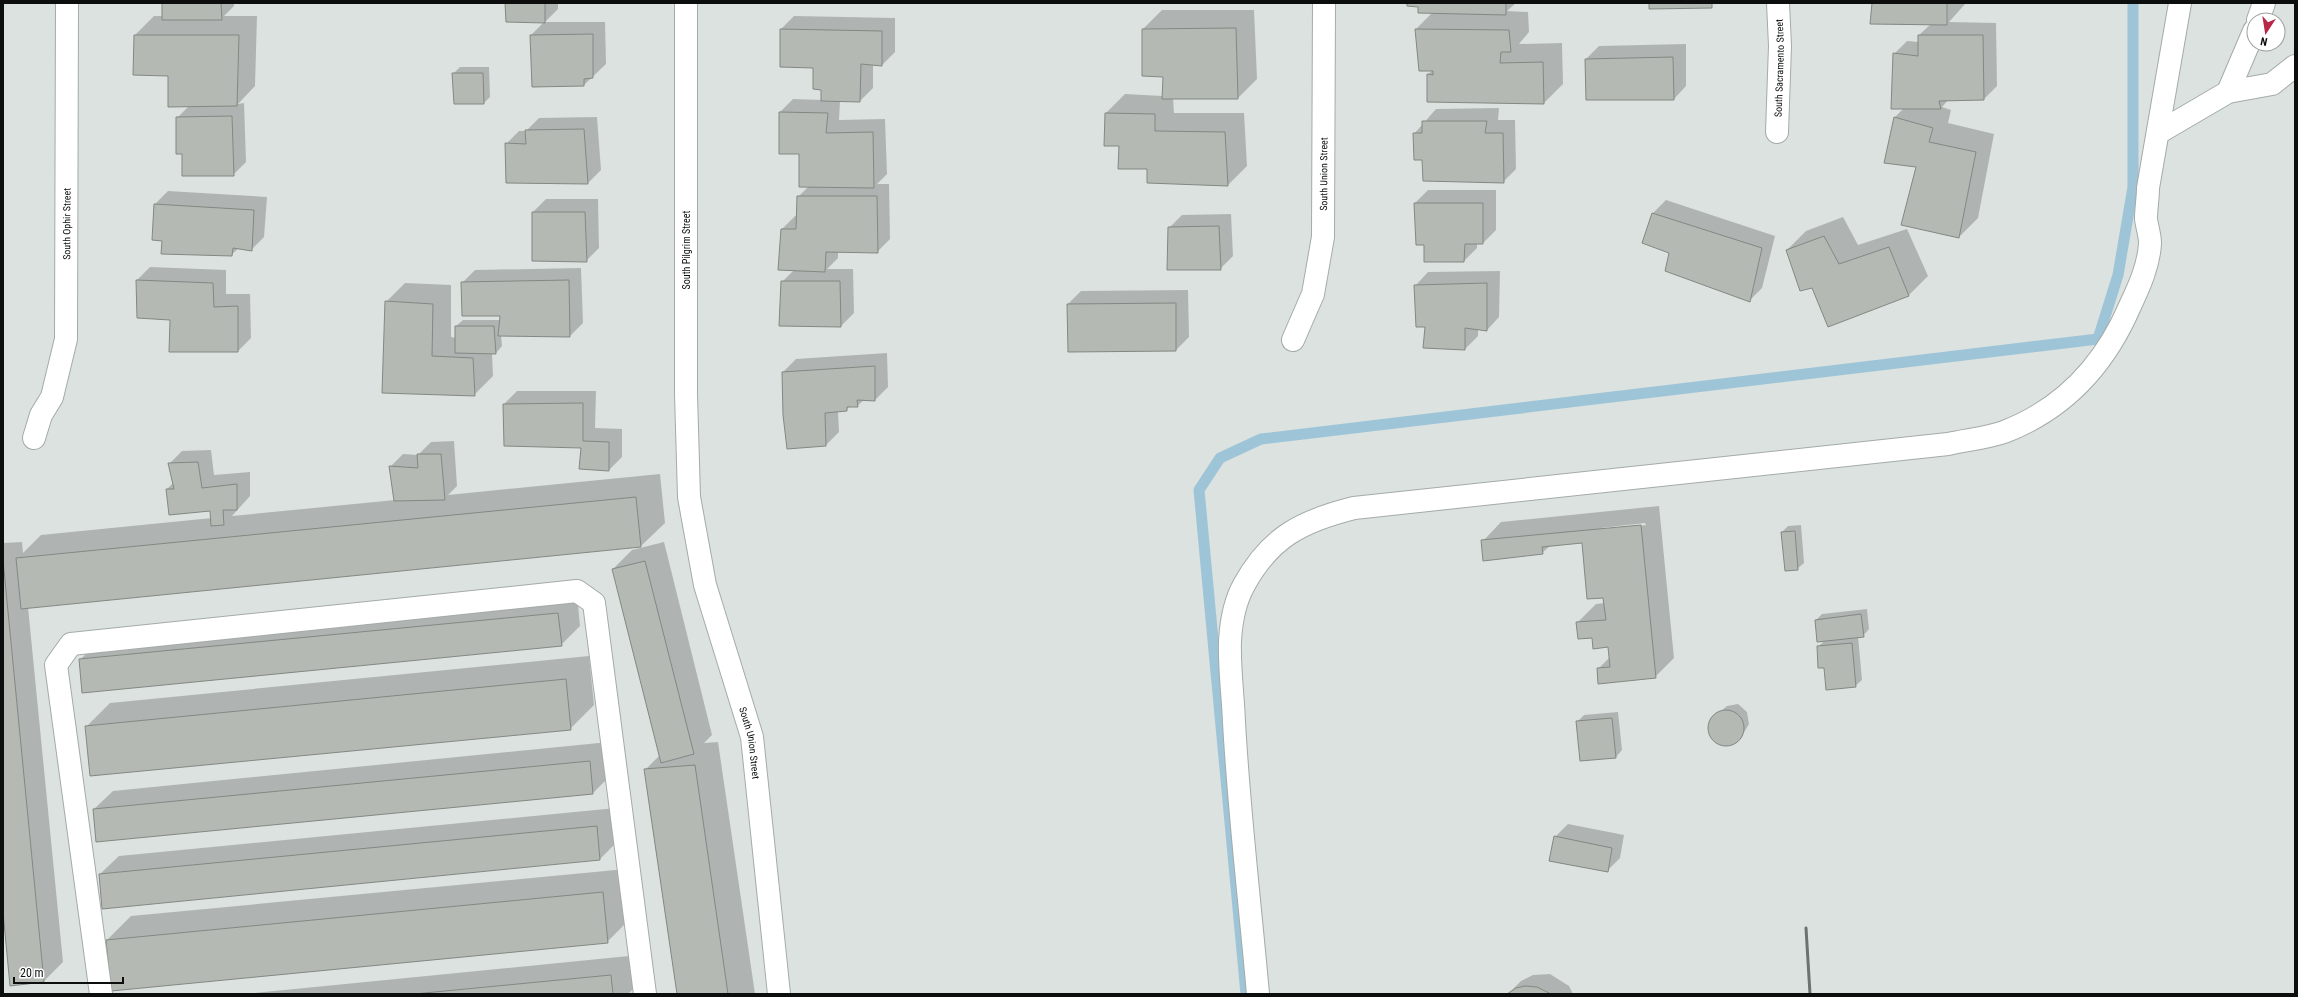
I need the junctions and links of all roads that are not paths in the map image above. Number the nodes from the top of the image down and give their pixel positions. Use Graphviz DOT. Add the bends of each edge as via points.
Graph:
graph roads {
  1 [pos="67,3"];
  2 [pos="686,3"];
  3 [pos="1324,3"];
  4 [pos="1778,3"];
  5 [pos="2180,3"];
  6 [pos="2246,50"];
  7 [pos="2295,66"];
  8 [pos="2228,92"];
  9 [pos="1777,132"];
  10 [pos="2158,133"];
  11 [pos="1293,340"];
  12 [pos="34,438"];
  13 [pos="689,497"];
  14 [pos="101,994"];
  15 [pos="645,994"];
  16 [pos="779,994"];
  17 [pos="1258,994"];
  1 -- 12 [label="street, South Ophir Street" via="66,339 52,397 41,416"];
  2 -- 13 [label="street, South Pilgrim Street" via="686,394"];
  3 -- 11 [label="street, South Union Street" via="1323,237 1313,294"];
  4 -- 9 [label="street, South Sacramento Street" via="1780,46"];
  5 -- 10 [label="street"];
  6 -- 8 [label="street"];
  7 -- 8 [label="street" via="2272,84"];
  8 -- 10 [label="street"];
  10 -- 17 [label="street" via="2148,188 2146,219 2150,242 2141,281 2120,330 2083,380 2055,404 2024,423 2003,432 1948,444 1354,508 1308,522 1284,536 1267,552 1244,586 1234,612 1230,640 1236,760"];
  13 -- 16 [label="street, South Union Street" via="705,585 752,736"];
  14 -- 15 [label="street" via="56,665 71,644 577,591 594,603"];
}
